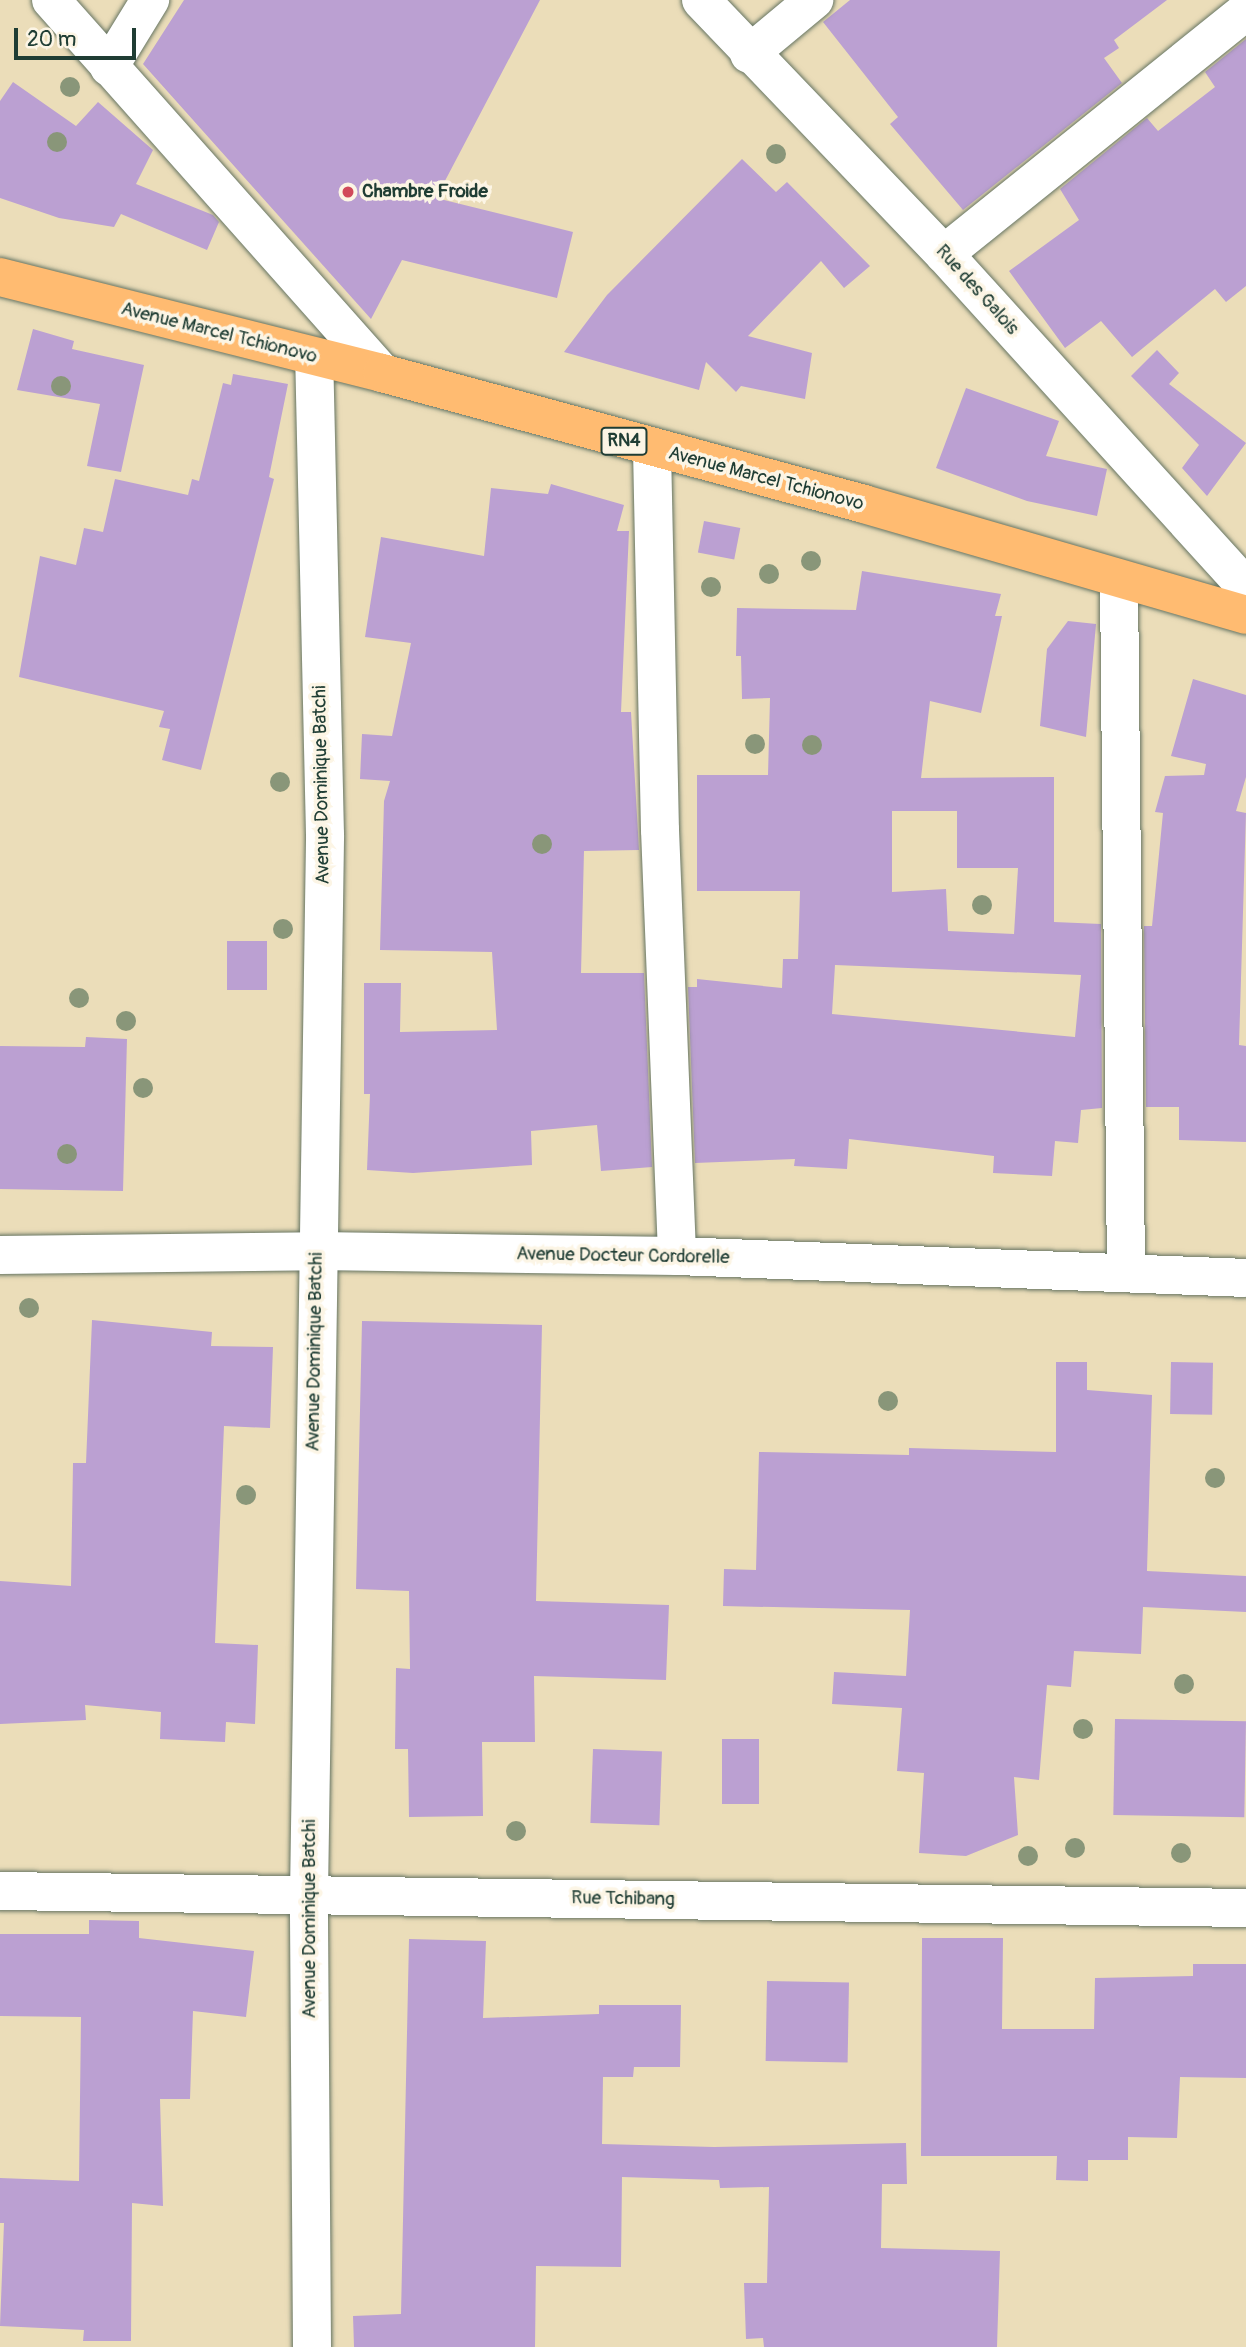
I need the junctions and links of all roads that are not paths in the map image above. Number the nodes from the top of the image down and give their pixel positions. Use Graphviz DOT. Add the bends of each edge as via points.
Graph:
graph roads {
  1 [pos="51,0"];
  2 [pos="150,0"];
  3 [pos="701,0"];
  4 [pos="814,0"];
  5 [pos="1246,11"];
  6 [pos="749,54"];
  7 [pos="109,67"];
  8 [pos="944,254"];
  9 [pos="0,277"];
  10 [pos="314,358"];
  11 [pos="382,373"];
  12 [pos="652,449"];
  13 [pos="1119,581"];
  14 [pos="1246,587"];
  15 [pos="1246,615"];
  16 [pos="316,1251"];
  17 [pos="0,1255"];
  18 [pos="677,1256"];
  19 [pos="1126,1273"];
  20 [pos="1246,1278"];
  21 [pos="0,1891"];
  22 [pos="309,1894"];
  23 [pos="1246,1908"];
  24 [pos="312,2347"];
  1 -- 7 [label="street"];
  2 -- 7 [label="street"];
  3 -- 6 [label="street, Rue des Galois"];
  4 -- 6 [label="street"];
  5 -- 8 [label="street"];
  6 -- 8 [label="street, Rue des Galois"];
  7 -- 11 [label="street"];
  8 -- 14 [label="street, Rue des Galois"];
  9 -- 10 [label="highway, Avenue Marcel Tchionovo / RN4"];
  10 -- 11 [label="highway, Avenue Marcel Tchionovo / RN4"];
  10 -- 16 [label="street, Avenue Dominique Batchi" via="325,835"];
  11 -- 12 [label="highway, Avenue Marcel Tchionovo / RN4"];
  12 -- 13 [label="highway, Avenue Marcel Tchionovo / RN4" via="864,504"];
  12 -- 18 [label="street" via="660,830"];
  13 -- 15 [label="highway, Avenue Marcel Tchionovo / RN4"];
  13 -- 19 [label="street"];
  16 -- 17 [label="street, Avenue Docteur Cordorelle"];
  16 -- 18 [label="street, Avenue Docteur Cordorelle"];
  16 -- 22 [label="street, Avenue Dominique Batchi"];
  18 -- 19 [label="street, Avenue Docteur Cordorelle"];
  19 -- 20 [label="street, Avenue Docteur Cordorelle"];
  21 -- 22 [label="street, Rue Tchibang"];
  22 -- 23 [label="street, Rue Tchibang"];
  22 -- 24 [label="street, Avenue Dominique Batchi"];
}
